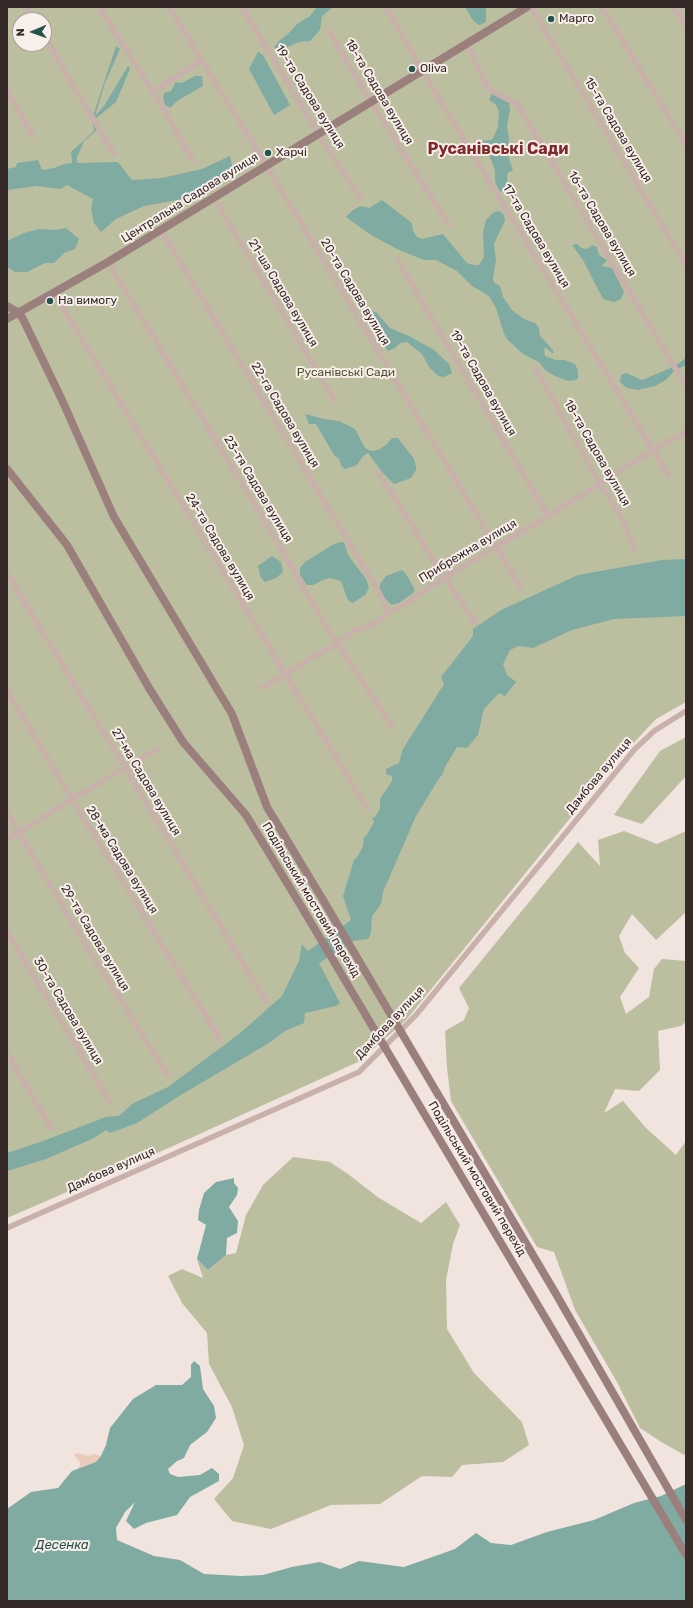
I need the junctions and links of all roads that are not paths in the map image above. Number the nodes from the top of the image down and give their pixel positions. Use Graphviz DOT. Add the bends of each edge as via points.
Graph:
graph roads {
  1 [pos="100,7"];
  2 [pos="169,7"];
  3 [pos="242,7"];
  4 [pos="386,7"];
  5 [pos="527,7"];
  6 [pos="531,7"];
  7 [pos="602,7"];
  8 [pos="674,7"];
  9 [pos="686,26"];
  10 [pos="329,31"];
  11 [pos="467,44"];
  12 [pos="52,49"];
  13 [pos="202,60"];
  14 [pos="422,71"];
  15 [pos="7,91"];
  16 [pos="153,92"];
  17 [pos="371,102"];
  18 [pos="319,135"];
  19 [pos="33,136"];
  20 [pos="686,144"];
  21 [pos="114,154"];
  22 [pos="193,160"];
  23 [pos="266,165"];
  24 [pos="213,197"];
  25 [pos="360,198"];
  26 [pos="449,225"];
  27 [pos="160,229"];
  28 [pos="398,261"];
  29 [pos="108,262"];
  30 [pos="686,265"];
  31 [pos="54,293"];
  32 [pos="7,306"];
  33 [pos="19,313"];
  34 [pos="7,319"];
  35 [pos="535,368"];
  36 [pos="686,386"];
  37 [pos="335,401"];
  38 [pos="686,432"];
  39 [pos="653,450"];
  40 [pos="7,469"];
  41 [pos="378,472"];
  42 [pos="669,476"];
  43 [pos="600,484"];
  44 [pos="548,516"];
  45 [pos="495,548"];
  46 [pos="635,551"];
  47 [pos="7,573"];
  48 [pos="445,578"];
  49 [pos="521,588"];
  50 [pos="389,612"];
  51 [pos="476,622"];
  52 [pos="336,644"];
  53 [pos="284,674"];
  54 [pos="261,688"];
  55 [pos="7,691"];
  56 [pos="686,711"];
  57 [pos="392,726"];
  58 [pos="157,749"];
  59 [pos="125,768"];
  60 [pos="72,799"];
  61 [pos="368,810"];
  62 [pos="7,812"];
  63 [pos="20,833"];
  64 [pos="7,840"];
  65 [pos="7,932"];
  66 [pos="266,1001"];
  67 [pos="220,1039"];
  68 [pos="7,1053"];
  69 [pos="167,1074"];
  70 [pos="110,1102"];
  71 [pos="51,1128"];
  72 [pos="7,1228"];
  73 [pos="686,1520"];
  74 [pos="686,1555"];
  1 -- 16 [label="street"];
  2 -- 13 [label="street, 20-та Садова вулиця"];
  3 -- 18 [label="street, 19-та Садова вулиця"];
  4 -- 14 [label="street, 17-та Садова вулиця"];
  5 -- 11 [label="main road, Центральна Садова вулиця"];
  6 -- 30 [label="street, 15-та Садова вулиця"];
  7 -- 20 [label="street"];
  8 -- 9 [label="street"];
  10 -- 17 [label="street, 18-та Садова вулиця"];
  11 -- 14 [label="main road, Центральна Садова вулиця"];
  11 -- 36 [label="street, 16-та Садова вулиця" via="488,90 517,104"];
  12 -- 21 [label="street"];
  13 -- 16 [label="street"];
  13 -- 23 [label="street, 20-та Садова вулиця"];
  14 -- 17 [label="main road, Центральна Садова вулиця"];
  14 -- 39 [label="street, 17-та Садова вулиця"];
  15 -- 19 [label="street"];
  16 -- 22 [label="street"];
  17 -- 18 [label="main road, Центральна Садова вулиця"];
  17 -- 26 [label="street, 18-та Садова вулиця"];
  18 -- 23 [label="main road, Центральна Садова вулиця"];
  18 -- 25 [label="street, 19-та Садова вулиця"];
  23 -- 24 [label="main road, Центральна Садова вулиця"];
  23 -- 45 [label="street, 20-та Садова вулиця"];
  24 -- 27 [label="main road, Центральна Садова вулиця"];
  24 -- 37 [label="street, 21-ша Садова вулиця"];
  27 -- 29 [label="main road, Центральна Садова вулиця"];
  27 -- 50 [label="street, 22-га Садова вулиця"];
  28 -- 44 [label="street, 19-та Садова вулиця"];
  29 -- 31 [label="main road, Центральна Садова вулиця"];
  29 -- 52 [label="street, 23-тя Садова вулиця"];
  31 -- 33 [label="main road, Центральна Садова вулиця"];
  31 -- 53 [label="street, 24-та Садова вулиця"];
  32 -- 33 [label="main road"];
  33 -- 34 [label="main road, Центральна Садова вулиця"];
  33 -- 73 [label="main road, Подільський мостовий перехід, bridge" via="46,366 114,517 232,714 266,807 556,1294"];
  35 -- 43 [label="street, 18-та Садова вулиця"];
  38 -- 39 [label="street, Прибрежна вулиця"];
  39 -- 42 [label="street, 17-та Садова вулиця"];
  39 -- 43 [label="street, Прибрежна вулиця"];
  40 -- 74 [label="main road, Подільський мостовий перехід, bridge" via="67,546 183,742 246,815"];
  41 -- 48 [label="street"];
  43 -- 44 [label="street, Прибрежна вулиця"];
  43 -- 46 [label="street, 18-та Садова вулиця" via="622,516"];
  44 -- 45 [label="street, Прибрежна вулиця"];
  45 -- 48 [label="street, Прибрежна вулиця"];
  45 -- 49 [label="street, 20-та Садова вулиця"];
  47 -- 59 [label="street, 27-ма Садова вулиця"];
  48 -- 50 [label="street, Прибрежна вулиця"];
  48 -- 51 [label="street"];
  50 -- 52 [label="street, Прибрежна вулиця" via="369,626 353,631"];
  52 -- 53 [label="street, Прибрежна вулиця"];
  52 -- 57 [label="street, 23-тя Садова вулиця"];
  53 -- 54 [label="street, Прибрежна вулиця"];
  53 -- 61 [label="street, 24-та Садова вулиця"];
  55 -- 60 [label="street, 28-ма Садова вулиця"];
  56 -- 72 [label="street, Дамбова вулиця" via="654,731 634,750 416,1015 359,1072"];
  58 -- 59 [label="street"];
  59 -- 60 [label="street"];
  59 -- 66 [label="street, 27-ма Садова вулиця"];
  60 -- 63 [label="street"];
  60 -- 67 [label="street, 28-ма Садова вулиця"];
  62 -- 63 [label="street, 29-та Садова вулиця"];
  63 -- 64 [label="street"];
  63 -- 69 [label="street, 29-та Садова вулиця" via="90,952"];
  65 -- 70 [label="street, 30-та Садова вулиця"];
  68 -- 71 [label="street"];
}
